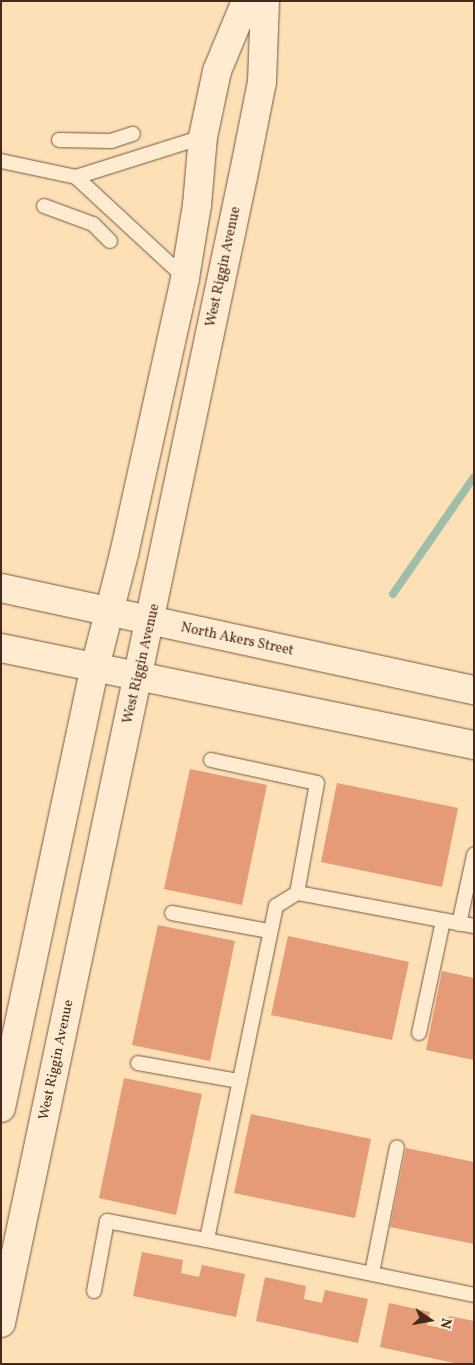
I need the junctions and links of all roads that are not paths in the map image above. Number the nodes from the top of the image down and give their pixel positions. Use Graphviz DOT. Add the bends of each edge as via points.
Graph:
graph roads {
  1 [pos="246,1"];
  2 [pos="265,1"];
  3 [pos="133,134"];
  4 [pos="202,137"];
  5 [pos="59,140"];
  6 [pos="1,161"];
  7 [pos="76,177"];
  8 [pos="44,206"];
  9 [pos="110,240"];
  10 [pos="185,278"];
  11 [pos="1,588"];
  12 [pos="109,610"];
  13 [pos="151,621"];
  14 [pos="1,648"];
  15 [pos="95,668"];
  16 [pos="139,676"];
  17 [pos="474,690"];
  18 [pos="474,745"];
  19 [pos="211,760"];
  20 [pos="474,855"];
  21 [pos="297,893"];
  22 [pos="172,913"];
  23 [pos="443,920"];
  24 [pos="459,924"];
  25 [pos="474,926"];
  26 [pos="268,932"];
  27 [pos="419,1033"];
  28 [pos="138,1063"];
  29 [pos="239,1081"];
  30 [pos="1,1108"];
  31 [pos="397,1147"];
  32 [pos="207,1240"];
  33 [pos="372,1273"];
  34 [pos="94,1291"];
  35 [pos="474,1295"];
  36 [pos="1,1323"];
  1 -- 4 [label="main road" via="217,71"];
  2 -- 13 [label="main road, West Riggin Avenue" via="262,82"];
  3 -- 5 [label="lane" via="111,141"];
  4 -- 7 [label="lane"];
  4 -- 10 [label="main road" via="197,205"];
  6 -- 7 [label="lane"];
  7 -- 10 [label="lane"];
  8 -- 9 [label="lane" via="93,224"];
  10 -- 12 [label="main road"];
  11 -- 12 [label="main road, North Akers Street"];
  12 -- 13 [label="main road, North Akers Street"];
  12 -- 15 [label="main road"];
  13 -- 16 [label="main road, West Riggin Avenue"];
  13 -- 17 [label="main road, North Akers Street"];
  14 -- 15 [label="main road"];
  15 -- 16 [label="main road"];
  15 -- 30 [label="main road"];
  16 -- 18 [label="main road"];
  16 -- 36 [label="main road, West Riggin Avenue"];
  19 -- 21 [label="lane" via="317,782"];
  20 -- 24 [label="lane"];
  21 -- 23 [label="lane"];
  21 -- 26 [label="lane" via="276,906"];
  22 -- 26 [label="lane"];
  23 -- 24 [label="lane"];
  23 -- 27 [label="lane"];
  24 -- 25 [label="lane"];
  26 -- 29 [label="lane"];
  28 -- 29 [label="lane"];
  29 -- 32 [label="lane"];
  31 -- 33 [label="lane"];
  32 -- 33 [label="lane"];
  32 -- 34 [label="lane" via="107,1221"];
  33 -- 35 [label="lane"];
}
